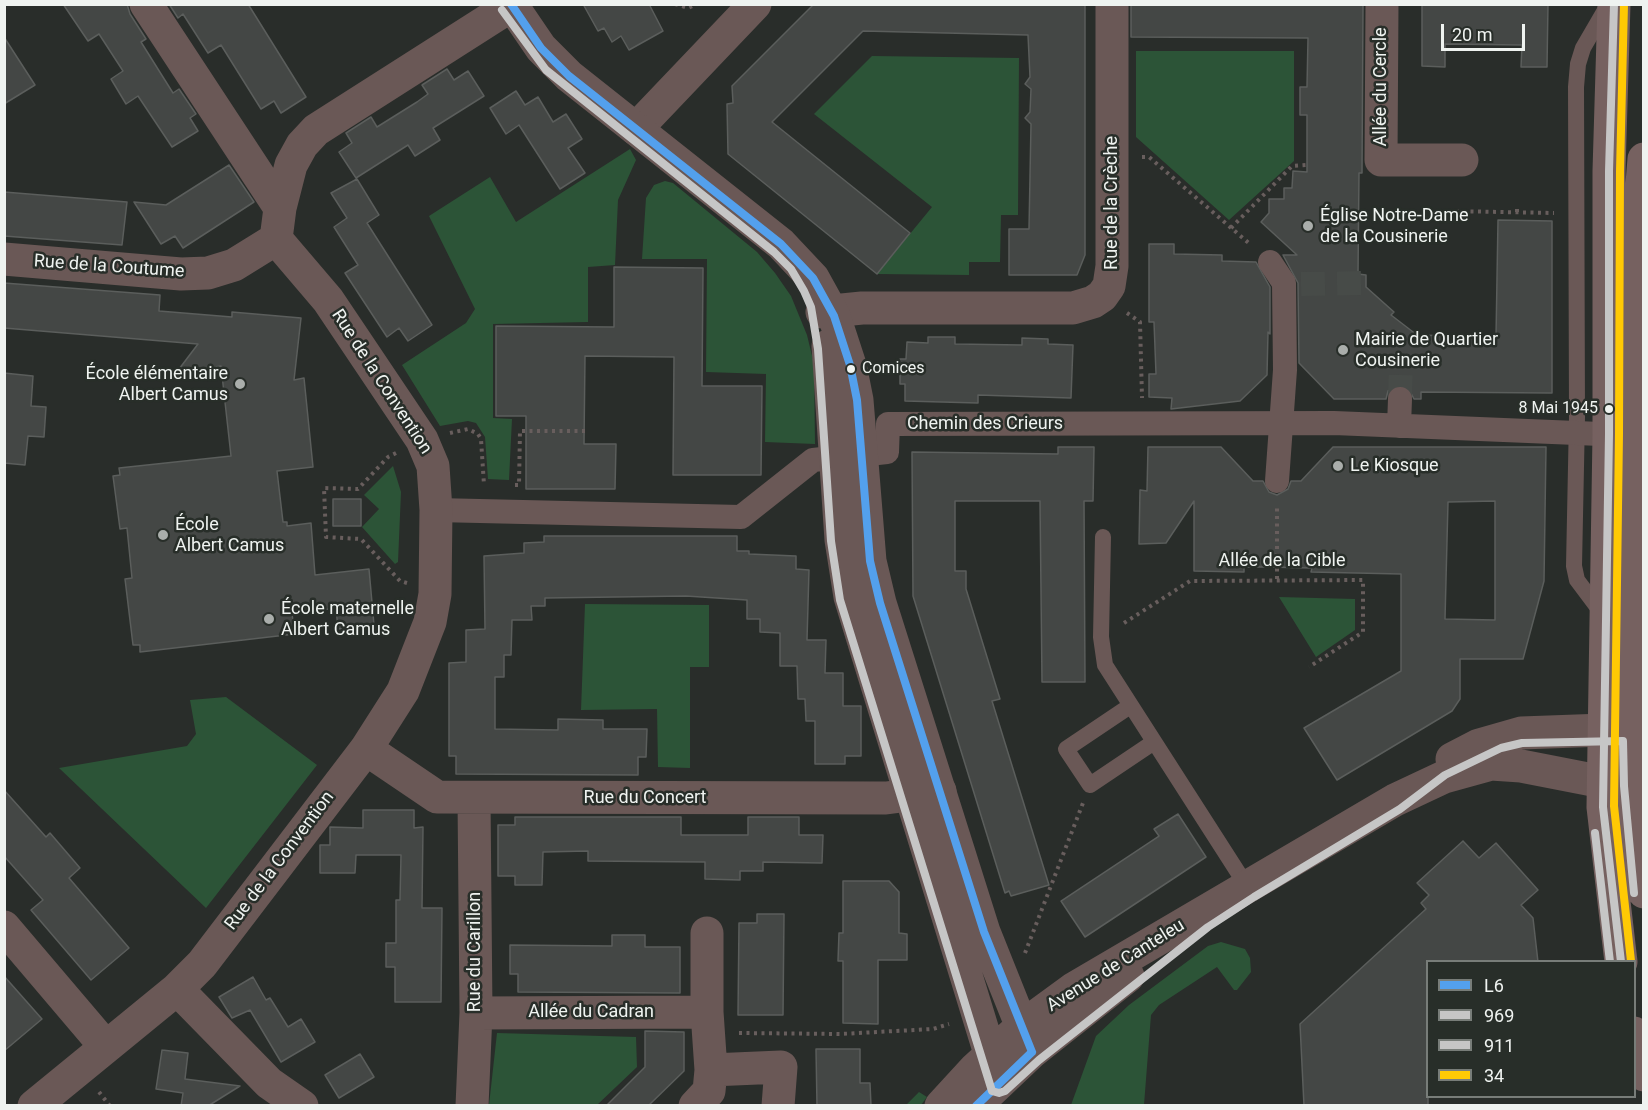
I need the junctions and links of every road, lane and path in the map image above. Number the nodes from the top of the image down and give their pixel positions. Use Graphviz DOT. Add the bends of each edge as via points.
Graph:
graph roads {
  1 [pos="146,4"];
  2 [pos="675,4"];
  3 [pos="697,4"];
  4 [pos="755,4"];
  5 [pos="1112,4"];
  6 [pos="1382,4"];
  7 [pos="1609,4"];
  8 [pos="1614,4"];
  9 [pos="512,5"];
  10 [pos="636,129"];
  11 [pos="1112,154"];
  12 [pos="1462,160"];
  13 [pos="1306,165"];
  14 [pos="1643,168"];
  15 [pos="1609,171"];
  16 [pos="1517,205"];
  17 [pos="1449,211"];
  18 [pos="1517,212"];
  19 [pos="1576,222"];
  20 [pos="278,224"];
  21 [pos="1231,228"];
  22 [pos="4,259"];
  23 [pos="1270,262"];
  24 [pos="1640,294"];
  25 [pos="1102,296"];
  26 [pos="826,311"];
  27 [pos="1400,399"];
  28 [pos="1143,424"];
  29 [pos="1281,424"];
  30 [pos="1399,426"];
  31 [pos="587,431"];
  32 [pos="1576,432"];
  33 [pos="1630,435"];
  34 [pos="422,440"];
  35 [pos="454,444"];
  36 [pos="849,456"];
  37 [pos="1277,481"];
  38 [pos="495,485"];
  39 [pos="507,485"];
  40 [pos="436,510"];
  41 [pos="1103,537"];
  42 [pos="1277,579"];
  43 [pos="435,594"];
  44 [pos="1606,618"];
  45 [pos="1101,637"];
  46 [pos="1309,667"];
  47 [pos="1130,706"];
  48 [pos="1631,728"];
  49 [pos="1154,742"];
  50 [pos="366,749"];
  51 [pos="1090,784"];
  52 [pos="1627,785"];
  53 [pos="925,793"];
  54 [pos="474,798"];
  55 [pos="1395,800"];
  56 [pos="1248,888"];
  57 [pos="1644,892"];
  58 [pos="4,927"];
  59 [pos="707,933"];
  60 [pos="1023,957"];
  61 [pos="1621,960"];
  62 [pos="177,989"];
  63 [pos="476,1013"];
  64 [pos="979,1014"];
  65 [pos="707,1022"];
  66 [pos="1636,1038"];
  67 [pos="1027,1039"];
  68 [pos="106,1047"];
  69 [pos="994,1069"];
  70 [pos="711,1070"];
  71 [pos="1644,1075"];
  72 [pos="34,1106"];
  73 [pos="302,1106"];
  74 [pos="472,1106"];
  75 [pos="695,1106"];
  76 [pos="778,1106"];
  77 [pos="941,1106"];
  78 [pos="975,1106"];
  1 -- 20 [label="street, Rue de la Convention" via="255,174"];
  2 -- 3 [label="path" via="688,8"];
  4 -- 10 [label="street"];
  5 -- 11 [label="street, Rue de la Crèche"];
  6 -- 12 [label="street, Allée du Cercle" via="1381,160"];
  7 -- 19 [label="lane" via="1578,64"];
  8 -- 15 [label="main road"];
  9 -- 10 [label="street" via="553,62"];
  9 -- 20 [label="street" via="316,130 291,165"];
  10 -- 26 [label="street" via="762,227 799,263"];
  11 -- 21 [label="path" via="1149,158"];
  11 -- 25 [label="street, Rue de la Crèche" via="1113,267"];
  13 -- 21 [label="path" via="1292,166"];
  14 -- 15 [label="street"];
  14 -- 24 [label="main road"];
  15 -- 33 [label="main road"];
  16 -- 18 [label="path"];
  17 -- 18 [label="path"];
  18 -- 19 [label="path" via="1552,213"];
  19 -- 32 [label="lane"];
  20 -- 22 [label="street, Rue de la Coutume" via="234,265 208,273"];
  20 -- 34 [label="street, Rue de la Convention"];
  21 -- 23 [label="path"];
  23 -- 29 [label="street" via="1293,284"];
  24 -- 33 [label="main road"];
  25 -- 26 [label="street, Rue de la Crèche" via="1093,303 1073,308"];
  25 -- 28 [label="path" via="1140,322"];
  26 -- 36 [label="street" via="831,382"];
  27 -- 30 [label="street"];
  28 -- 29 [label="street, Chemin des Crieurs"];
  28 -- 36 [label="street, Chemin des Crieurs" via="888,424 887,452"];
  29 -- 30 [label="street, Chemin des Crieurs"];
  29 -- 37 [label="street"];
  30 -- 32 [label="street"];
  31 -- 39 [label="path" via="519,431 519,484"];
  32 -- 33 [label="street"];
  32 -- 44 [label="lane" via="1574,566 1582,587"];
  33 -- 44 [label="main road"];
  33 -- 48 [label="main road"];
  34 -- 40 [label="street, Rue de la Convention" via="434,466"];
  34 -- 43 [label="path" via="388,457 358,489 324,488 326,537 361,539 400,581"];
  35 -- 38 [label="path" via="449,433 474,430 481,439 483,485"];
  36 -- 40 [label="street, Chemin des Crieurs" via="813,460 741,517"];
  36 -- 53 [label="street" via="843,564 850,597"];
  37 -- 42 [label="path"];
  40 -- 43 [label="street, Rue de la Convention"];
  41 -- 45 [label="lane"];
  42 -- 45 [label="path, Allée de la Cible" via="1190,581"];
  42 -- 46 [label="path, Allée de la Cible" via="1363,580 1364,632"];
  43 -- 50 [label="street, Rue de la Convention" via="430,622 403,691"];
  44 -- 48 [label="main road"];
  45 -- 47 [label="lane" via="1105,665"];
  47 -- 49 [label="lane"];
  47 -- 51 [label="lane" via="1066,749"];
  48 -- 52 [label="main road"];
  48 -- 55 [label="street, Avenue de Canteleu" via="1521,733 1488,742 1439,766"];
  49 -- 51 [label="lane"];
  49 -- 56 [label="lane"];
  50 -- 54 [label="street, Rue du Concert" via="437,797"];
  50 -- 62 [label="street, Rue de la Convention" via="202,964"];
  51 -- 60 [label="path"];
  52 -- 55 [label="street, Avenue de Canteleu" via="1491,764 1444,777"];
  52 -- 57 [label="main road"];
  52 -- 61 [label="main road" via="1605,834"];
  53 -- 54 [label="street, Rue du Concert" via="886,798"];
  53 -- 64 [label="street"];
  53 -- 67 [label="street"];
  54 -- 63 [label="street, Rue du Carillon"];
  55 -- 56 [label="street, Avenue de Canteleu"];
  56 -- 67 [label="street, Avenue de Canteleu" via="1098,973"];
  58 -- 68 [label="street"];
  59 -- 65 [label="street"];
  62 -- 68 [label="street, Rue de la Convention"];
  62 -- 73 [label="street" via="269,1083"];
  63 -- 65 [label="street, Allée du Cadran"];
  63 -- 74 [label="street, Rue du Carillon"];
  64 -- 65 [label="path" via="933,1029 840,1034"];
  64 -- 69 [label="street"];
  65 -- 70 [label="street"];
  66 -- 71 [label="main road"];
  67 -- 69 [label="street, Avenue de Canteleu"];
  68 -- 72 [label="street, Rue de la Convention"];
  69 -- 77 [label="street, Avenue de Canteleu"];
  69 -- 78 [label="street, Avenue de Canteleu"];
  70 -- 75 [label="street" via="709,1091"];
  70 -- 76 [label="street" via="781,1067"];
}
